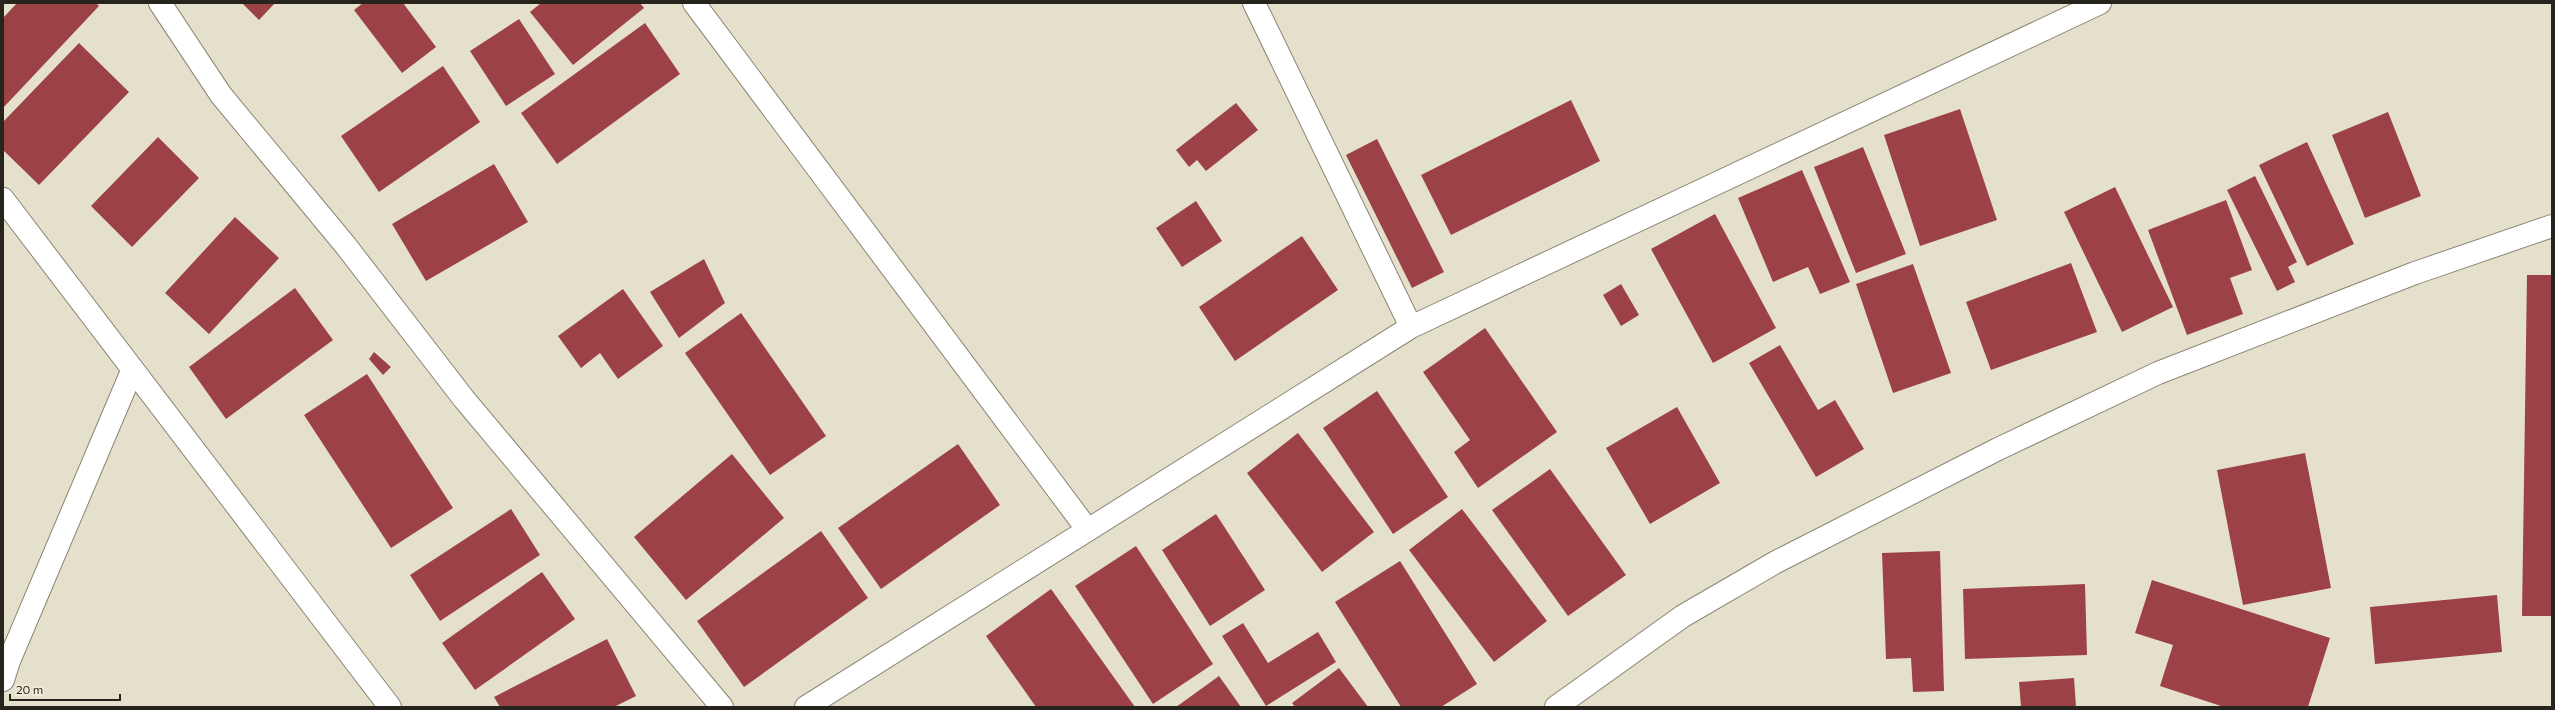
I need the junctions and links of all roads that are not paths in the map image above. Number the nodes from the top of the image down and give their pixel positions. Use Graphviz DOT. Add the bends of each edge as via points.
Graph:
graph roads {
  1 [pos="160,3"];
  2 [pos="694,3"];
  3 [pos="1254,3"];
  4 [pos="2100,3"];
  5 [pos="3,199"];
  6 [pos="2552,226"];
  7 [pos="1411,327"];
  8 [pos="132,371"];
  9 [pos="1087,529"];
  10 [pos="3,680"];
  11 [pos="390,707"];
  12 [pos="722,707"];
  13 [pos="806,707"];
  14 [pos="1556,707"];
  1 -- 12 [label="street" via="221,95 346,246 464,399"];
  2 -- 9 [label="street"];
  3 -- 7 [label="street"];
  4 -- 7 [label="street"];
  5 -- 8 [label="street"];
  6 -- 14 [label="street" via="2415,273 2158,373 1998,449 1776,562 1690,612"];
  7 -- 9 [label="street"];
  8 -- 10 [label="street"];
  8 -- 11 [label="street"];
  9 -- 13 [label="street"];
}
